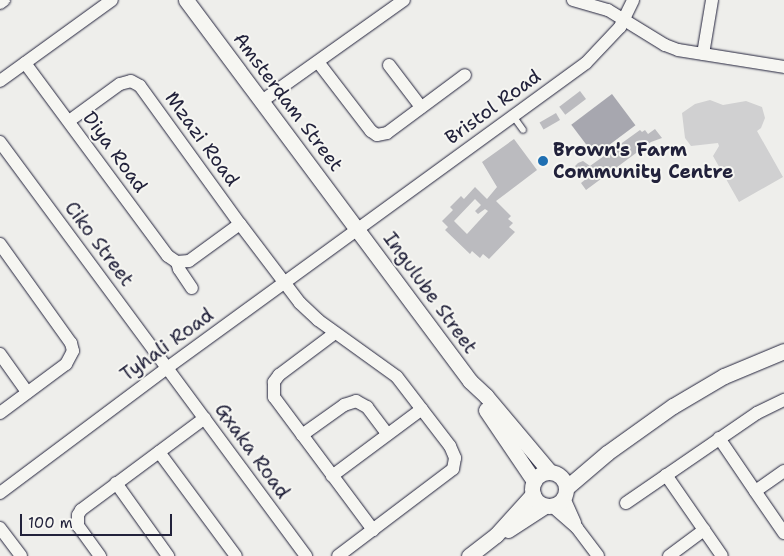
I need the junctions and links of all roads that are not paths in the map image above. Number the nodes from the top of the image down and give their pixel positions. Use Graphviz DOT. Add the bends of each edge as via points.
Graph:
graph roads {
  1 [pos="4,0"];
  2 [pos="112,0"];
  3 [pos="186,0"];
  4 [pos="404,0"];
  5 [pos="573,0"];
  6 [pos="632,0"];
  7 [pos="712,0"];
  8 [pos="0,3"];
  9 [pos="624,19"];
  10 [pos="703,54"];
  11 [pos="318,62"];
  12 [pos="25,64"];
  13 [pos="390,65"];
  14 [pos="784,67"];
  15 [pos="464,75"];
  16 [pos="0,81"];
  17 [pos="262,101"];
  18 [pos="421,107"];
  19 [pos="513,116"];
  20 [pos="69,121"];
  21 [pos="523,130"];
  22 [pos="0,142"];
  23 [pos="4,157"];
  24 [pos="240,224"];
  25 [pos="357,228"];
  26 [pos="0,244"];
  27 [pos="177,262"];
  28 [pos="284,282"];
  29 [pos="192,288"];
  30 [pos="336,333"];
  31 [pos="784,351"];
  32 [pos="0,354"];
  33 [pos="167,368"];
  34 [pos="470,381"];
  35 [pos="28,392"];
  36 [pos="784,400"];
  37 [pos="422,409"];
  38 [pos="0,413"];
  39 [pos="205,418"];
  40 [pos="387,434"];
  41 [pos="302,435"];
  42 [pos="719,438"];
  43 [pos="159,452"];
  44 [pos="784,471"];
  45 [pos="666,475"];
  46 [pos="332,476"];
  47 [pos="116,483"];
  48 [pos="534,488"];
  49 [pos="556,491"];
  50 [pos="755,491"];
  51 [pos="0,493"];
  52 [pos="626,503"];
  53 [pos="0,528"];
  54 [pos="373,530"];
  55 [pos="704,530"];
  56 [pos="784,533"];
  57 [pos="496,535"];
  58 [pos="21,556"];
  59 [pos="100,556"];
  60 [pos="168,556"];
  61 [pos="236,556"];
  62 [pos="306,556"];
  63 [pos="338,556"];
  64 [pos="469,556"];
  65 [pos="598,556"];
  66 [pos="669,556"];
  67 [pos="722,556"];
  1 -- 8 [label="street"];
  2 -- 12 [label="street"];
  3 -- 17 [label="street, Amsterdam Street"];
  4 -- 11 [label="street"];
  5 -- 9 [label="street" via="608,10"];
  6 -- 9 [label="street, Bristol Road"];
  7 -- 10 [label="street"];
  9 -- 10 [label="street" via="665,45"];
  9 -- 19 [label="street, Bristol Road" via="586,63"];
  10 -- 14 [label="street"];
  11 -- 17 [label="street"];
  11 -- 18 [label="street" via="377,135 387,133"];
  12 -- 16 [label="street"];
  12 -- 20 [label="street, Diya Road"];
  13 -- 18 [label="street"];
  15 -- 18 [label="street"];
  17 -- 25 [label="street, Amsterdam Street"];
  19 -- 21 [label="lane"];
  19 -- 25 [label="street, Bristol Road"];
  20 -- 24 [label="street, Mzazi Road" via="120,84 131,81 140,86"];
  20 -- 27 [label="street, Diya Road" via="168,256"];
  22 -- 23 [label="street, Ciko Street"];
  23 -- 33 [label="street, Ciko Street"];
  24 -- 27 [label="street" via="189,261"];
  24 -- 28 [label="street, Mzazi Road"];
  25 -- 28 [label="street, Tyhali Road"];
  25 -- 34 [label="street, Ingulube Street"];
  26 -- 35 [label="street" via="73,347 72,357 66,364"];
  27 -- 29 [label="street, Diya Road" via="178,269"];
  28 -- 30 [label="street, Mzazi Road" via="307,310"];
  28 -- 33 [label="street, Tyhali Road"];
  30 -- 37 [label="street, Mzazi Road" via="391,371"];
  30 -- 41 [label="street" via="284,370 274,382 274,397"];
  31 -- 49 [label="street" via="724,376 672,406"];
  32 -- 35 [label="street"];
  33 -- 39 [label="street, Gxaka Road"];
  33 -- 51 [label="street, Tyhali Road"];
  34 -- 48 [label="street, Ingulube Street"];
  34 -- 49 [label="street, Ingulube Street" via="486,396"];
  35 -- 38 [label="street"];
  36 -- 42 [label="street" via="765,408"];
  37 -- 40 [label="street"];
  37 -- 54 [label="street, Mzazi Road" via="450,446 455,464 446,476"];
  39 -- 43 [label="street"];
  39 -- 62 [label="street, Gxaka Road"];
  40 -- 41 [label="street" via="367,407 356,401 344,405"];
  40 -- 46 [label="street"];
  41 -- 46 [label="street"];
  42 -- 45 [label="street"];
  42 -- 50 [label="street"];
  43 -- 47 [label="street"];
  43 -- 61 [label="street"];
  44 -- 50 [label="street"];
  45 -- 52 [label="street"];
  45 -- 55 [label="street"];
  46 -- 54 [label="street"];
  47 -- 59 [label="street" via="78,515 78,526"];
  47 -- 60 [label="street"];
  48 -- 49 [label="street, Ingulube Street" via="537,501"];
  48 -- 49 [label="street" via="544,473"];
  48 -- 57 [label="street"];
  49 -- 57 [label="street" via="522,522"];
  49 -- 65 [label="street, Ingulube Street"];
  50 -- 56 [label="street"];
  53 -- 58 [label="street"];
  54 -- 63 [label="street"];
  55 -- 66 [label="street"];
  55 -- 67 [label="street"];
  57 -- 64 [label="street"];
}
